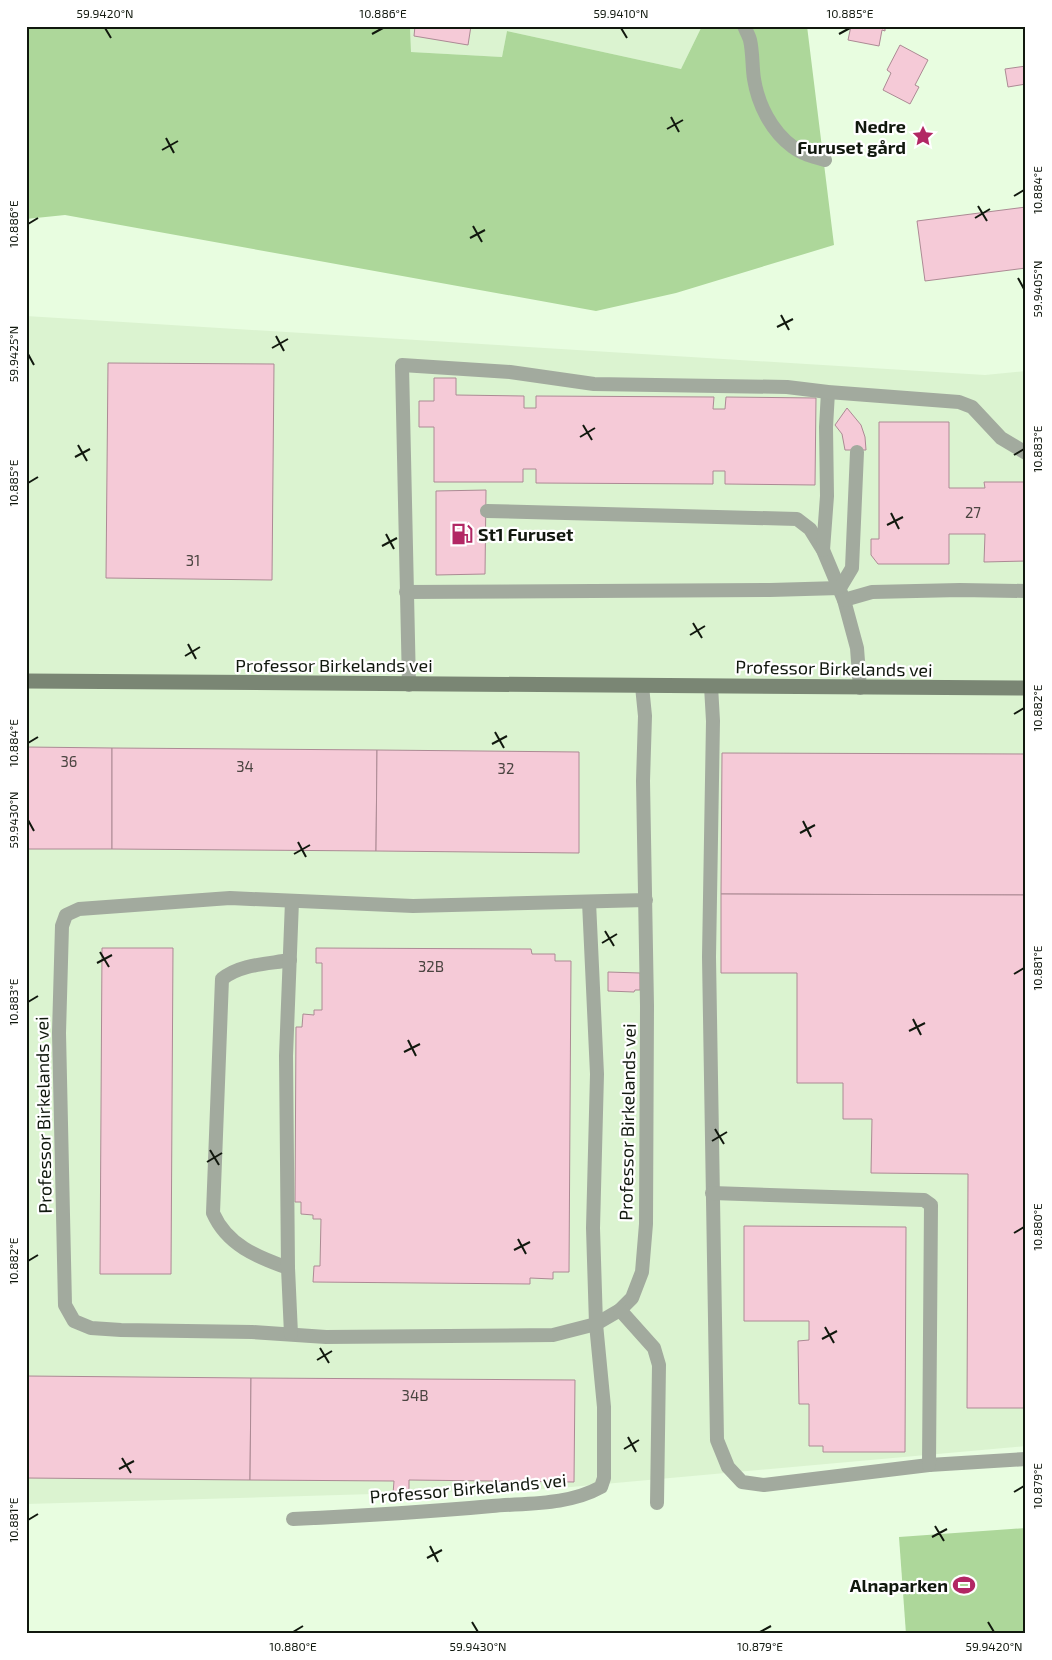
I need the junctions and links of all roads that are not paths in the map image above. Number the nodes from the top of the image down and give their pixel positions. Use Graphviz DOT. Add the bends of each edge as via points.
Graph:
graph roads {
  1 [pos="744,26"];
  2 [pos="825,160"];
  3 [pos="828,392"];
  4 [pos="857,452"];
  5 [pos="1026,453"];
  6 [pos="487,511"];
  7 [pos="823,550"];
  8 [pos="1026,591"];
  9 [pos="406,592"];
  10 [pos="842,594"];
  11 [pos="26,681"];
  12 [pos="409,685"];
  13 [pos="642,686"];
  14 [pos="712,686"];
  15 [pos="860,688"];
  16 [pos="1026,688"];
  17 [pos="646,900"];
  18 [pos="292,901"];
  19 [pos="589,902"];
  20 [pos="290,960"];
  21 [pos="712,1192"];
  22 [pos="288,1268"];
  23 [pos="620,1310"];
  24 [pos="596,1324"];
  25 [pos="291,1334"];
  26 [pos="1026,1459"];
  27 [pos="929,1465"];
  28 [pos="657,1503"];
  29 [pos="293,1519"];
  1 -- 2 [label="lane" via="750,40 759,101 767,116 778,134 793,147"];
  3 -- 5 [label="lane" via="959,402 972,406 1001,438"];
  3 -- 7 [label="lane"];
  3 -- 9 [label="lane" via="787,387 594,384 510,372 402,365"];
  4 -- 10 [label="lane" via="852,568"];
  6 -- 7 [label="lane" via="797,519 810,529"];
  7 -- 10 [label="lane"];
  8 -- 10 [label="lane"];
  9 -- 10 [label="lane" via="770,590"];
  9 -- 12 [label="lane"];
  10 -- 15 [label="lane" via="857,648"];
  11 -- 12 [label="main road, Professor Birkelands vei"];
  12 -- 13 [label="main road, Professor Birkelands vei"];
  13 -- 14 [label="main road, Professor Birkelands vei"];
  13 -- 17 [label="lane, Professor Birkelands vei"];
  14 -- 15 [label="main road, Professor Birkelands vei"];
  14 -- 21 [label="lane" via="709,957"];
  15 -- 16 [label="main road, Professor Birkelands vei"];
  17 -- 19 [label="lane, Professor Birkelands vei"];
  17 -- 23 [label="lane, Professor Birkelands vei" via="646,1224 642,1272 632,1298"];
  18 -- 19 [label="lane, Professor Birkelands vei" via="413,906"];
  18 -- 20 [label="lane"];
  18 -- 25 [label="lane, Professor Birkelands vei" via="230,898 79,909 66,915 62,926 59,1033 65,1305 74,1321 91,1328 121,1330"];
  19 -- 24 [label="lane, Professor Birkelands vei" via="597,1074 593,1228"];
  20 -- 22 [label="lane" via="286,1056"];
  20 -- 22 [label="lane" via="248,967 222,979 213,1213 219,1226 240,1246 255,1256"];
  21 -- 27 [label="lane" via="924,1200 931,1205"];
  21 -- 27 [label="lane" via="717,1440 728,1467 742,1482 764,1485"];
  22 -- 25 [label="lane"];
  23 -- 24 [label="lane, Professor Birkelands vei"];
  23 -- 28 [label="lane" via="654,1348 659,1365"];
  24 -- 25 [label="lane, Professor Birkelands vei" via="553,1335 326,1337"];
  24 -- 29 [label="lane, Professor Birkelands vei" via="604,1407 604,1478 601,1487 586,1495 559,1501"];
  26 -- 27 [label="lane"];
}
